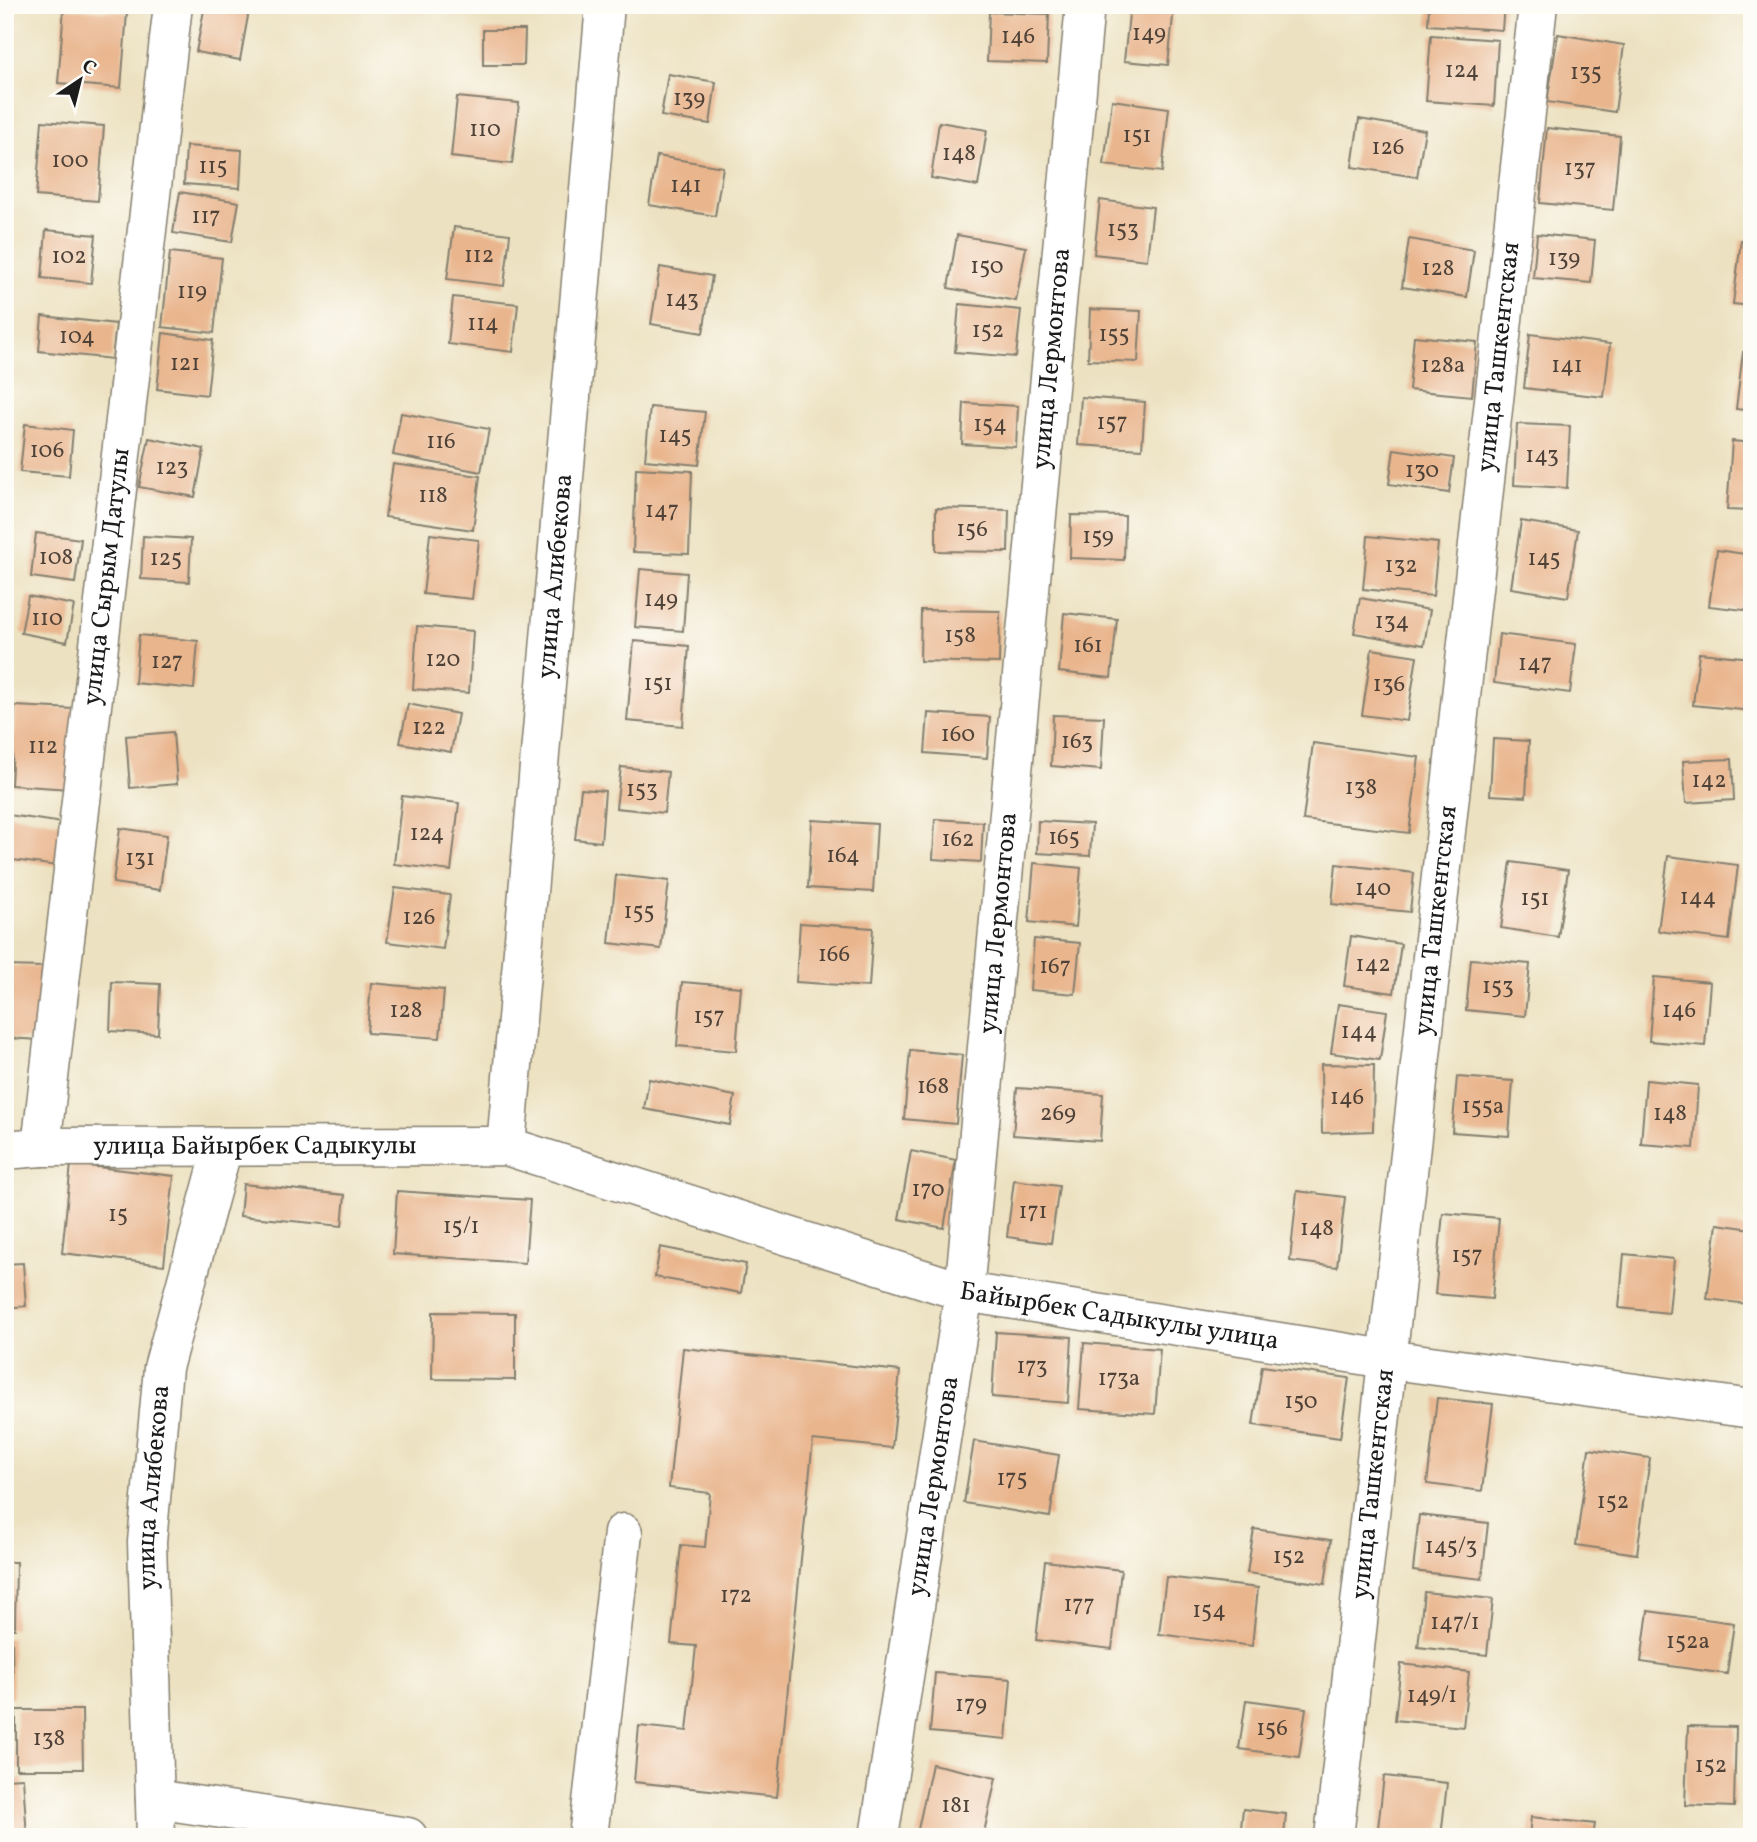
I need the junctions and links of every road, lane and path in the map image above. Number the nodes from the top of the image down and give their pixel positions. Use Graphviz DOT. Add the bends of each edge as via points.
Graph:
graph roads {
  1 [pos="173,5"];
  2 [pos="605,5"];
  3 [pos="1084,5"];
  4 [pos="1538,5"];
  5 [pos="506,1146"];
  6 [pos="223,1147"];
  7 [pos="23,1148"];
  8 [pos="964,1292"];
  9 [pos="1386,1359"];
  10 [pos="1751,1400"];
  11 [pos="623,1533"];
  12 [pos="155,1798"];
  13 [pos="156,1837"];
  14 [pos="408,1837"];
  15 [pos="588,1837"];
  16 [pos="879,1837"];
  17 [pos="1334,1837"];
  1 -- 7 [label="street, улица Сырым Датулы"];
  2 -- 5 [label="street, улица Алибекова"];
  3 -- 8 [label="street, улица Лермонтова"];
  4 -- 9 [label="street, улица Ташкентская"];
  5 -- 6 [label="street, улица Байырбек Садыкулы"];
  5 -- 8 [label="street, Байырбек Садыкулы улица"];
  6 -- 7 [label="street, улица Байырбек Садыкулы"];
  6 -- 12 [label="street, улица Алибекова" via="163,1368 147,1542"];
  8 -- 9 [label="street, Байырбек Садыкулы улица"];
  8 -- 16 [label="street, улица Лермонтова"];
  9 -- 10 [label="street, Байырбек Садыкулы улица"];
  9 -- 17 [label="street, улица Ташкентская"];
  11 -- 15 [label="street"];
  12 -- 13 [label="street, улица Алибекова"];
  12 -- 14 [label="street"];
}
